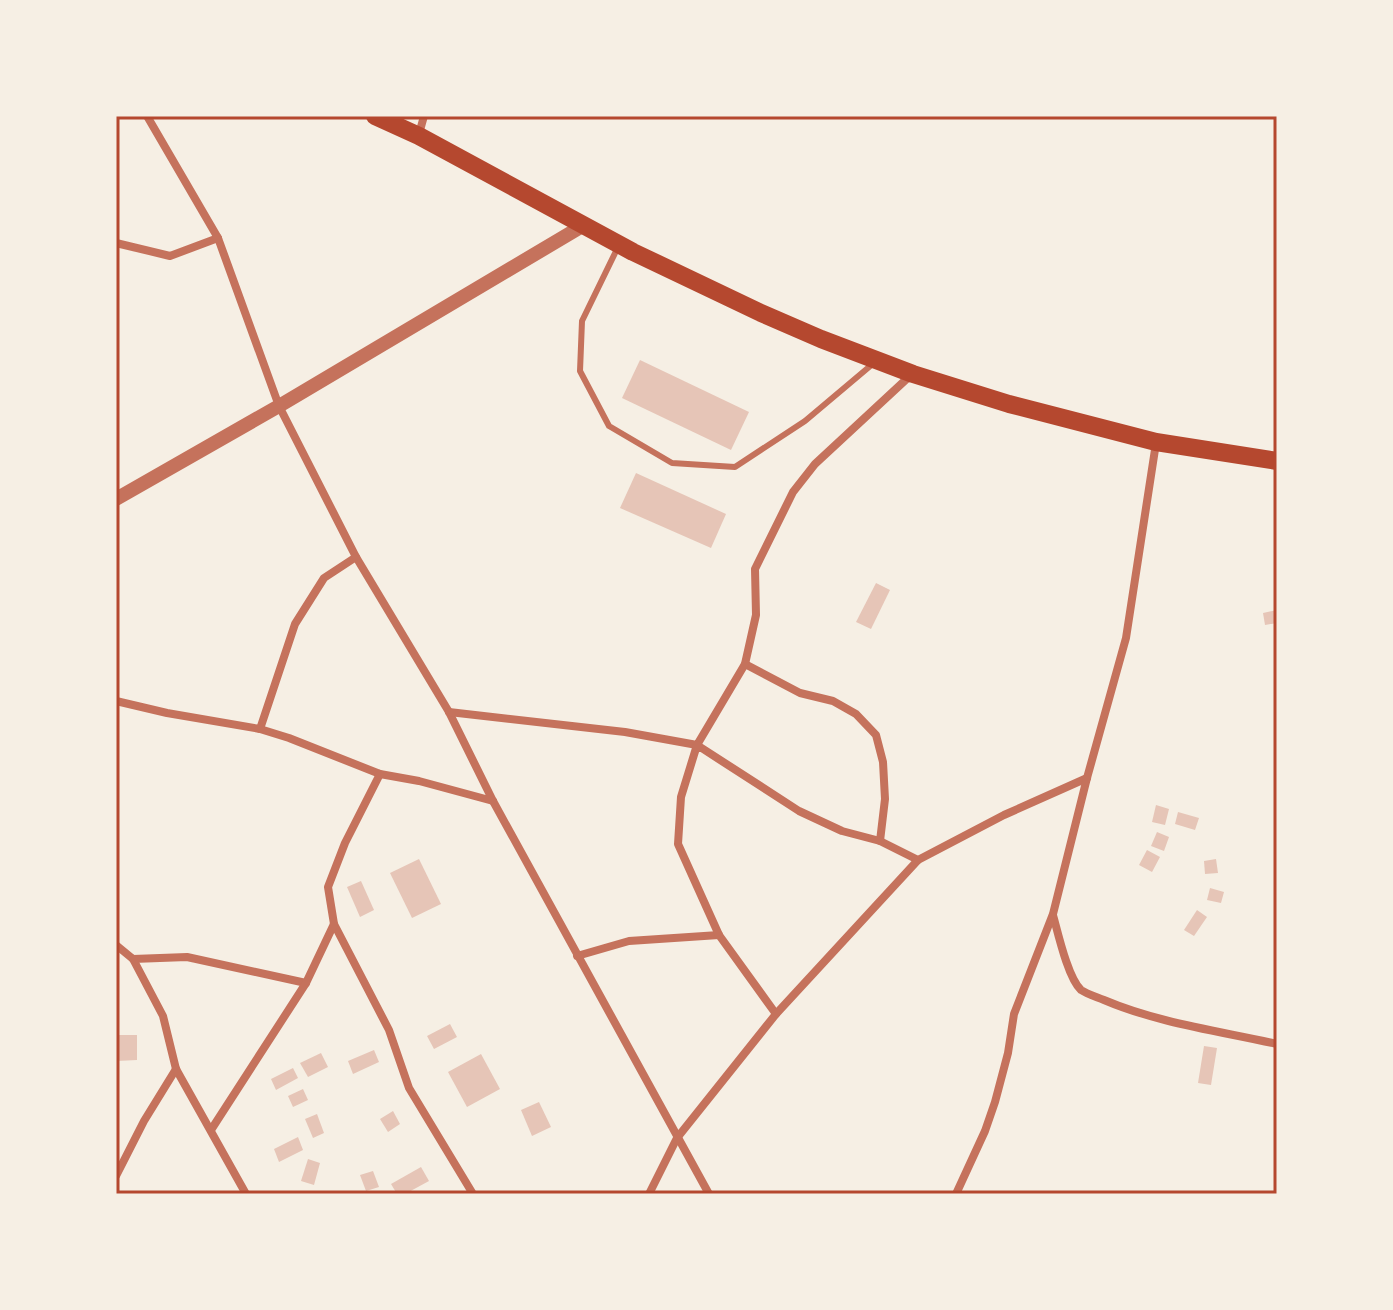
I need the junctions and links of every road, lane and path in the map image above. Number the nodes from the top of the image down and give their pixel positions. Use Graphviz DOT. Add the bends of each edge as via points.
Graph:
graph roads {
  1 [pos="147,116"];
  2 [pos="375,116"];
  3 [pos="424,116"];
  4 [pos="419,136"];
  5 [pos="584,225"];
  6 [pos="218,238"];
  7 [pos="116,243"];
  8 [pos="619,244"];
  9 [pos="877,360"];
  10 [pos="913,374"];
  11 [pos="279,406"];
  12 [pos="1156,442"];
  13 [pos="1277,461"];
  14 [pos="116,499"];
  15 [pos="356,557"];
  16 [pos="745,664"];
  17 [pos="116,701"];
  18 [pos="449,712"];
  19 [pos="260,729"];
  20 [pos="697,745"];
  21 [pos="380,774"];
  22 [pos="1087,778"];
  23 [pos="493,801"];
  24 [pos="880,841"];
  25 [pos="918,860"];
  26 [pos="1053,914"];
  27 [pos="334,924"];
  28 [pos="719,935"];
  29 [pos="116,945"];
  30 [pos="577,956"];
  31 [pos="133,959"];
  32 [pos="306,983"];
  33 [pos="776,1014"];
  34 [pos="1277,1044"];
  35 [pos="176,1069"];
  36 [pos="211,1130"];
  37 [pos="677,1138"];
  38 [pos="116,1176"];
  39 [pos="246,1194"];
  40 [pos="473,1194"];
  41 [pos="649,1194"];
  42 [pos="709,1194"];
  43 [pos="956,1194"];
  1 -- 6 [label="street"];
  2 -- 4 [label="main road"];
  3 -- 4 [label="street"];
  4 -- 5 [label="main road"];
  5 -- 8 [label="main road"];
  5 -- 11 [label="street"];
  6 -- 7 [label="street" via="170,256"];
  6 -- 11 [label="street"];
  8 -- 9 [label="main road" via="761,313"];
  8 -- 9 [label="lane" via="582,321 580,371 609,426 672,463 735,467 805,421"];
  9 -- 10 [label="main road"];
  10 -- 12 [label="main road"];
  10 -- 16 [label="street" via="815,464 793,492 755,569 756,615"];
  11 -- 14 [label="street"];
  11 -- 15 [label="street"];
  12 -- 13 [label="main road"];
  12 -- 22 [label="street" via="1126,638"];
  15 -- 18 [label="street"];
  15 -- 19 [label="street" via="324,578 295,624"];
  16 -- 20 [label="street"];
  16 -- 24 [label="street" via="800,693 833,701 856,714 876,735 884,786"];
  17 -- 19 [label="street"];
  18 -- 20 [label="street"];
  18 -- 23 [label="street"];
  19 -- 21 [label="street"];
  20 -- 24 [label="street" via="799,811"];
  20 -- 28 [label="street" via="681,797 678,844"];
  21 -- 23 [label="street"];
  21 -- 27 [label="street" via="328,887"];
  22 -- 25 [label="street"];
  22 -- 26 [label="street"];
  23 -- 30 [label="street"];
  24 -- 25 [label="street"];
  25 -- 33 [label="street"];
  26 -- 34 [label="street" via="1081,990 1151,1017"];
  26 -- 43 [label="street" via="1014,1014 985,1131"];
  27 -- 32 [label="street"];
  27 -- 40 [label="street" via="389,1030 409,1088"];
  28 -- 30 [label="street" via="629,941"];
  28 -- 33 [label="street"];
  29 -- 31 [label="street"];
  30 -- 37 [label="street"];
  31 -- 32 [label="street" via="187,957"];
  31 -- 35 [label="street" via="163,1016"];
  32 -- 36 [label="street"];
  33 -- 37 [label="street"];
  35 -- 36 [label="street"];
  35 -- 38 [label="street"];
  36 -- 39 [label="street"];
  37 -- 41 [label="street"];
  37 -- 42 [label="street"];
}
